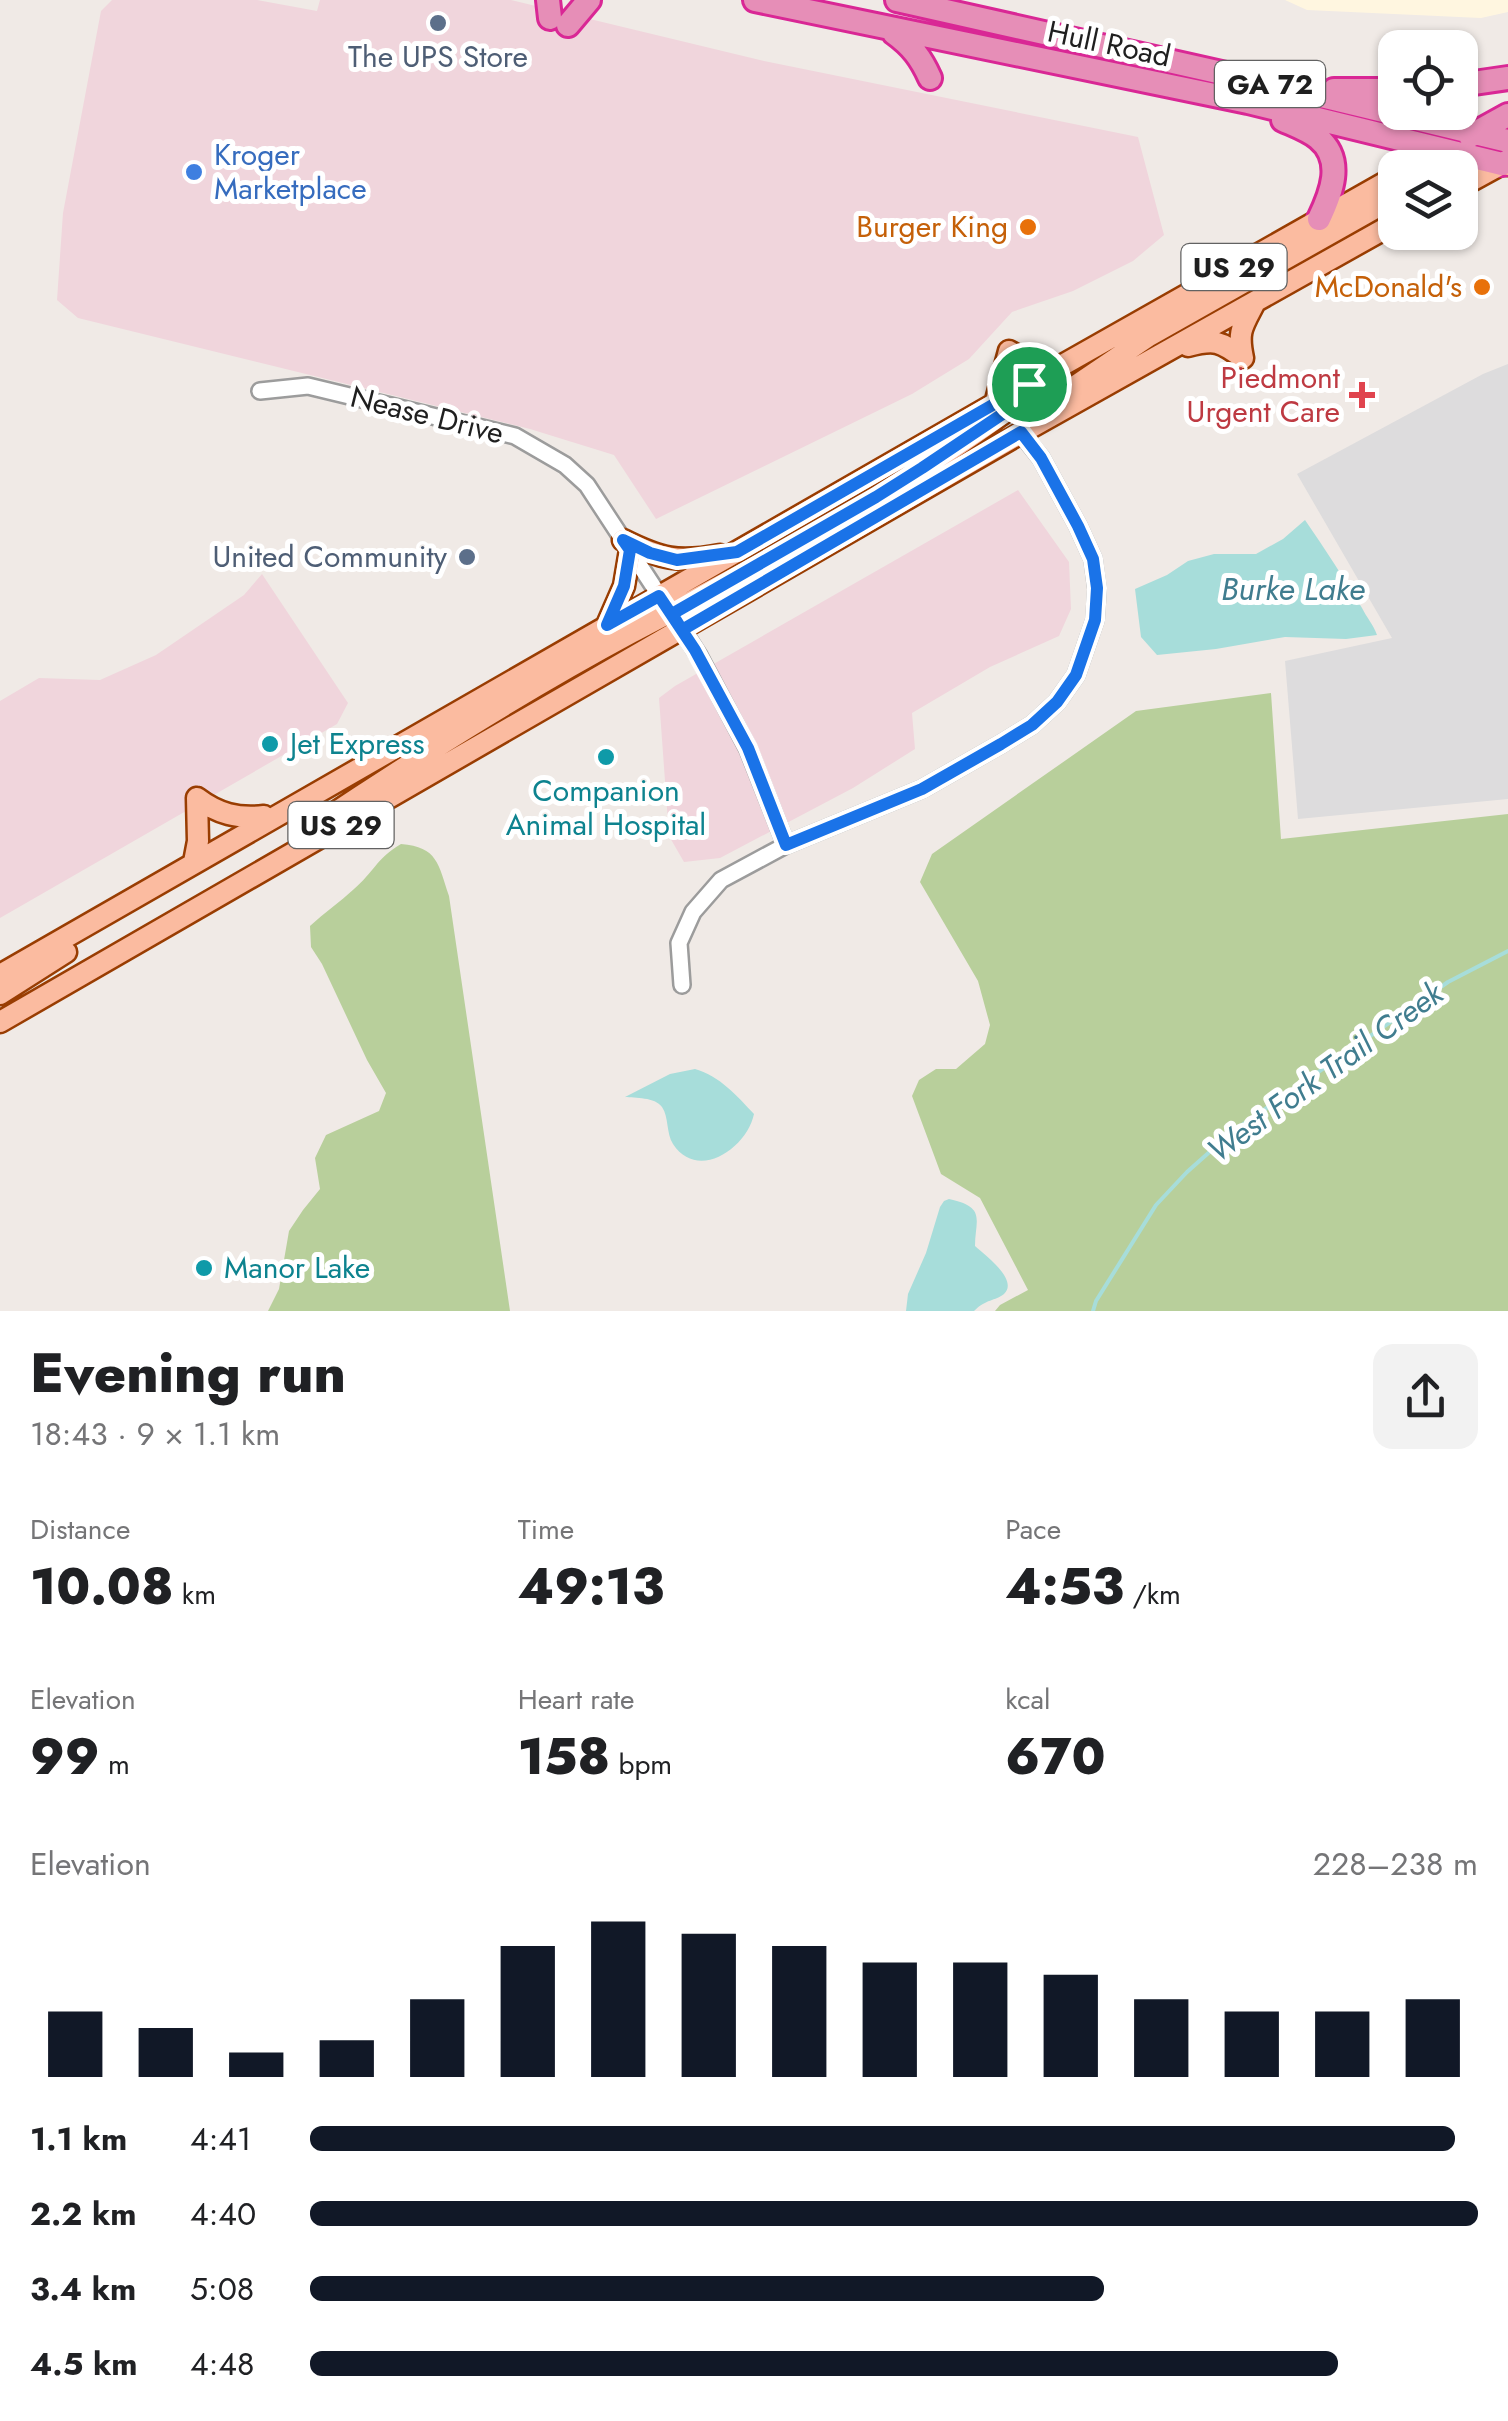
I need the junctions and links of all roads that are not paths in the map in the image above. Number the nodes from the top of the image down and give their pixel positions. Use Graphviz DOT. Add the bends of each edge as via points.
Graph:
graph roads {
  1 [pos="589,0"];
  2 [pos="755,0"];
  3 [pos="897,0"];
  4 [pos="556,14"];
  5 [pos="887,28"];
  6 [pos="1065,37"];
  7 [pos="968,45"];
  8 [pos="1508,78"];
  9 [pos="1478,82"];
  10 [pos="1284,87"];
  11 [pos="1378,90"];
  12 [pos="1248,102"];
  13 [pos="1508,115"];
  14 [pos="1474,145"];
  15 [pos="1416,150"];
  16 [pos="1465,150"];
  17 [pos="1506,152"];
  18 [pos="1478,173"];
  19 [pos="1378,186"];
  20 [pos="1378,207"];
  21 [pos="1318,219"];
  22 [pos="1378,233"];
  23 [pos="1255,302"];
  24 [pos="1167,352"];
  25 [pos="1038,379"];
  26 [pos="260,392"];
  27 [pos="995,404"];
  28 [pos="1021,432"];
  29 [pos="626,545"];
  30 [pos="737,552"];
  31 [pos="671,613"];
  32 [pos="607,625"];
  33 [pos="276,815"];
  34 [pos="786,845"];
  35 [pos="194,862"];
  36 [pos="92,922"];
  37 [pos="0,975"];
  38 [pos="682,985"];
  39 [pos="0,994"];
  40 [pos="0,1022"];
  1 -- 4 [label="highway"];
  2 -- 5 [label="highway, Hull Road / GA 72"];
  3 -- 6 [label="highway, Hull Road / GA 72"];
  5 -- 7 [label="highway, Hull Road / GA 72"];
  5 -- 7 [label="highway" via="910,45 930,78"];
  6 -- 7 [label="highway" via="1056,52 1016,43"];
  6 -- 10 [label="highway, Hull Road / GA 72"];
  7 -- 12 [label="highway, Hull Road / GA 72"];
  8 -- 9 [label="highway"];
  10 -- 11 [label="highway"];
  10 -- 14 [label="highway, Hull Road / GA 72"];
  12 -- 15 [label="highway, Hull Road / GA 72"];
  12 -- 21 [label="highway" via="1317,137 1330,153 1334,178"];
  13 -- 14 [label="highway"];
  14 -- 16 [label="highway"];
  14 -- 17 [label="highway, Hull Road / GA 72"];
  17 -- 18 [label="main road"];
  19 -- 21 [label="main road, US 29"];
  20 -- 28 [label="main road" via="1149,336 1037,412"];
  21 -- 25 [label="main road, US 29"];
  22 -- 23 [label="main road, US 29"];
  23 -- 24 [label="main road, US 29"];
  23 -- 24 [label="main road" via="1240,330 1243,358 1209,341"];
  24 -- 28 [label="main road, US 29"];
  25 -- 27 [label="main road, US 29"];
  25 -- 27 [label="main road" via="1009,351"];
  25 -- 31 [label="main road" via="1004,413 907,478"];
  26 -- 29 [label="street, Nease Drive" via="308,386 515,436 576,473"];
  27 -- 30 [label="main road, US 29"];
  28 -- 31 [label="main road, US 29"];
  28 -- 34 [label="street" via="1093,559 1095,620 1076,675 1044,714 1001,744 922,789"];
  29 -- 30 [label="main road" via="677,560"];
  29 -- 31 [label="street, Nease Drive"];
  29 -- 32 [label="main road" via="624,586"];
  30 -- 31 [label="main road, US 29"];
  31 -- 32 [label="main road, US 29"];
  31 -- 34 [label="street, Nease Drive" via="748,748"];
  31 -- 40 [label="main road, US 29" via="256,874"];
  32 -- 33 [label="main road, US 29"];
  33 -- 35 [label="main road, US 29"];
  33 -- 35 [label="main road" via="240,819 197,798"];
  34 -- 38 [label="street" via="721,880 693,912 679,943"];
  35 -- 36 [label="main road, US 29"];
  36 -- 37 [label="main road, US 29"];
  36 -- 39 [label="main road" via="80,943"];
}
